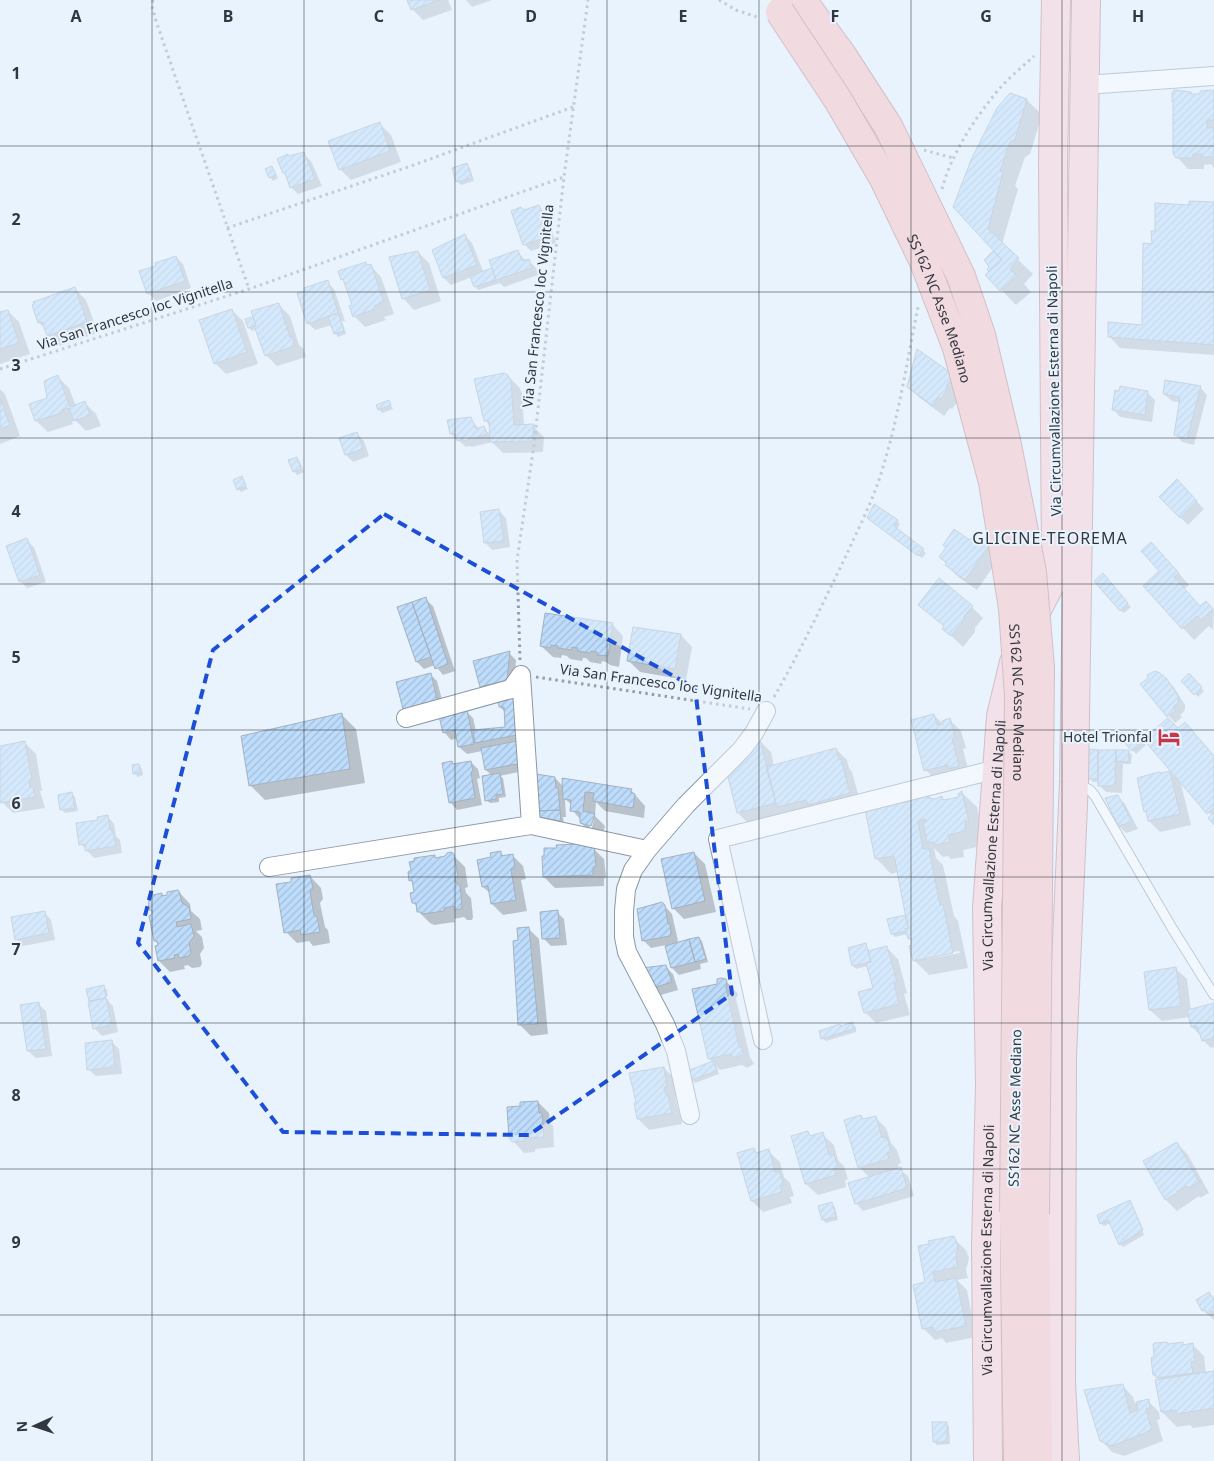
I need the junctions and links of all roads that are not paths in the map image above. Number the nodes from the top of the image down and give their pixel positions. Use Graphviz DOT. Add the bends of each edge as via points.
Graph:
graph roads {
  1 [pos="1056,0"];
  2 [pos="1086,0"];
  3 [pos="791,2"];
  4 [pos="1214,76"];
  5 [pos="1085,84"];
  6 [pos="766,711"];
  7 [pos="406,718"];
  8 [pos="997,769"];
  9 [pos="1074,782"];
  10 [pos="531,825"];
  11 [pos="646,850"];
  12 [pos="269,867"];
  13 [pos="1214,995"];
  14 [pos="763,1040"];
  15 [pos="690,1115"];
  16 [pos="1024,1213"];
  17 [pos="988,1461"];
  18 [pos="1018,1461"];
  19 [pos="1038,1461"];
  20 [pos="1065,1461"];
  1 -- 8 [label="main road, Via Circumvallazione Esterna di Napoli" via="1053,297 1056,560 1054,577 1026,631 1012,669 1001,716"];
  2 -- 5 [label="main road, Via Circumvallazione Esterna di Napoli"];
  3 -- 16 [label="highway, SS162 NC Asse Mediano, bridge" via="838,100 880,171 924,262 957,348 993,482 1013,608 1020,696"];
  3 -- 16 [label="highway, SS162 NC Asse Mediano, bridge" via="842,55 888,126 961,276 981,335 1032,572 1040,668"];
  4 -- 5 [label="street"];
  5 -- 9 [label="main road, Via Circumvallazione Esterna di Napoli"];
  6 -- 11 [label="street" via="742,749"];
  7 -- 10 [label="street" via="511,689 521,675"];
  8 -- 14 [label="street" via="718,839"];
  8 -- 17 [label="main road, Via Circumvallazione Esterna di Napoli" via="987,908 990,1085 986,1245"];
  9 -- 13 [label="lane" via="1095,796"];
  9 -- 20 [label="main road, Via Circumvallazione Esterna di Napoli" via="1062,1056 1060,1382"];
  10 -- 11 [label="street"];
  10 -- 12 [label="street"];
  11 -- 15 [label="street" via="626,889 624,938 627,952 676,1051"];
  16 -- 18 [label="highway, SS162 NC Asse Mediano"];
  16 -- 19 [label="highway, SS162 NC Asse Mediano"];
}
